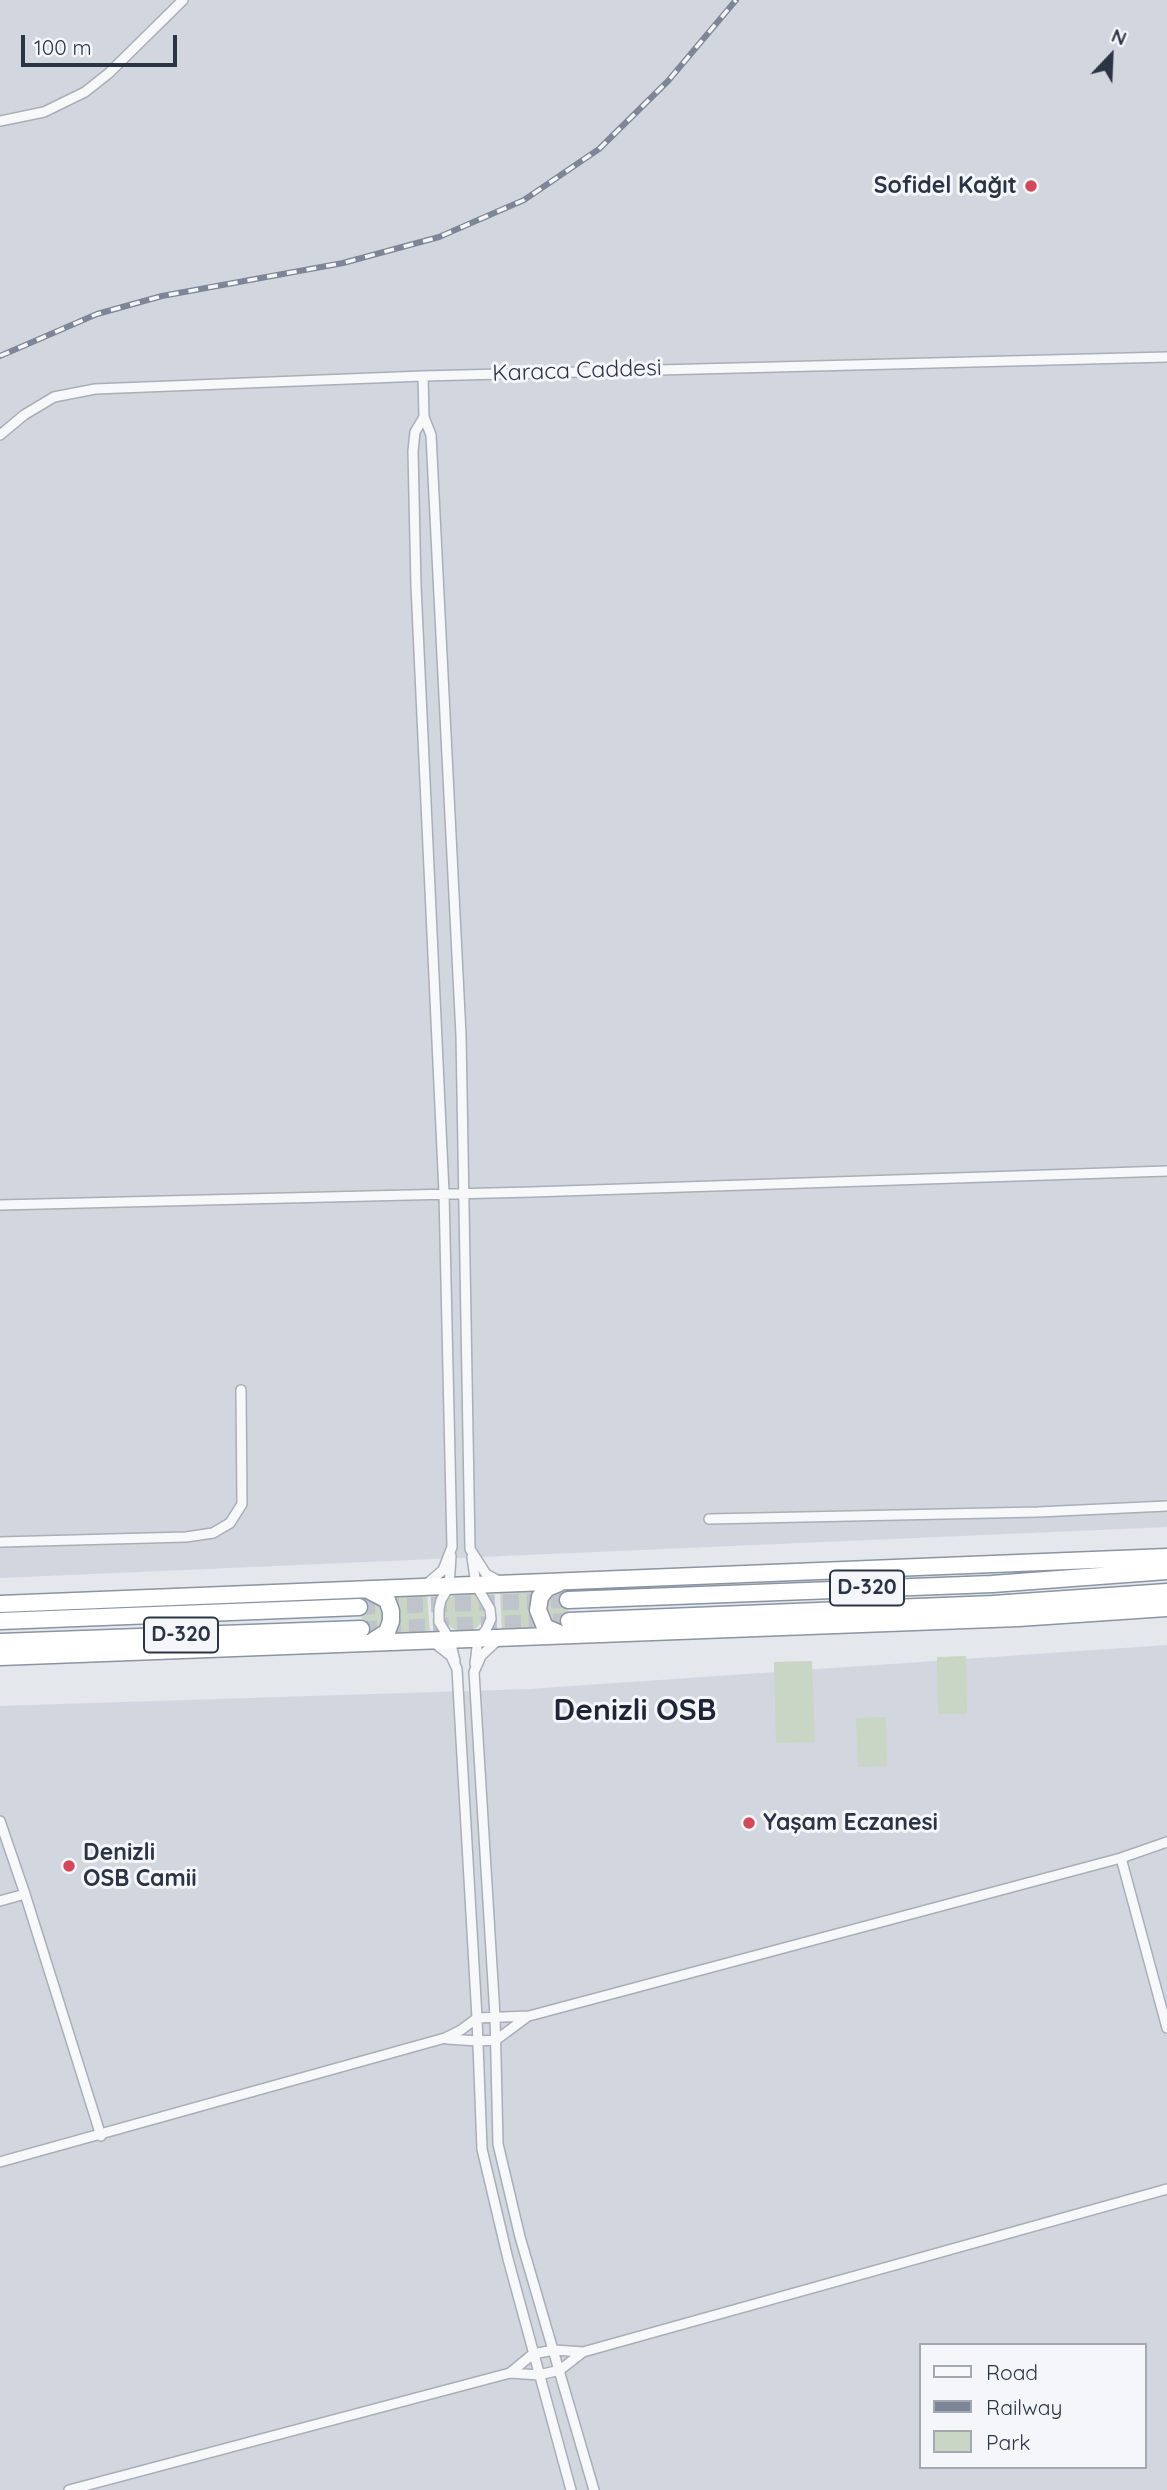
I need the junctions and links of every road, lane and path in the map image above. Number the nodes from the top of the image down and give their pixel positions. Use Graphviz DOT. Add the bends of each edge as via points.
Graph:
graph roads {
  1 [pos="183,0"];
  2 [pos="0,121"];
  3 [pos="1167,357"];
  4 [pos="423,376"];
  5 [pos="424,417"];
  6 [pos="0,435"];
  7 [pos="1167,1171"];
  8 [pos="444,1193"];
  9 [pos="466,1193"];
  10 [pos="0,1205"];
  11 [pos="241,1390"];
  12 [pos="1167,1506"];
  13 [pos="709,1519"];
  14 [pos="0,1542"];
  15 [pos="452,1547"];
  16 [pos="470,1549"];
  17 [pos="1167,1557"];
  18 [pos="1167,1571"];
  19 [pos="561,1582"];
  20 [pos="504,1584"];
  21 [pos="476,1585"];
  22 [pos="449,1587"];
  23 [pos="420,1588"];
  24 [pos="366,1590"];
  25 [pos="1167,1592"];
  26 [pos="568,1600"];
  27 [pos="0,1604"];
  28 [pos="359,1607"];
  29 [pos="1167,1608"];
  30 [pos="0,1621"];
  31 [pos="567,1629"];
  32 [pos="366,1636"];
  33 [pos="500,1638"];
  34 [pos="478,1639"];
  35 [pos="430,1640"];
  36 [pos="450,1640"];
  37 [pos="0,1642"];
  38 [pos="0,1657"];
  39 [pos="457,1669"];
  40 [pos="474,1672"];
  41 [pos="0,1821"];
  42 [pos="1167,1842"];
  43 [pos="1121,1858"];
  44 [pos="25,1894"];
  45 [pos="0,1901"];
  46 [pos="495,2016"];
  47 [pos="529,2016"];
  48 [pos="477,2018"];
  49 [pos="1167,2028"];
  50 [pos="445,2038"];
  51 [pos="496,2040"];
  52 [pos="478,2041"];
  53 [pos="100,2136"];
  54 [pos="0,2162"];
  55 [pos="1167,2189"];
  56 [pos="554,2350"];
  57 [pos="583,2352"];
  58 [pos="533,2354"];
  59 [pos="560,2370"];
  60 [pos="510,2373"];
  61 [pos="539,2375"];
  62 [pos="69,2490"];
  63 [pos="571,2490"];
  64 [pos="594,2490"];
  1 -- 2 [label="street" via="85,92 44,112"];
  3 -- 4 [label="street, Karaca Caddesi"];
  4 -- 5 [label="street"];
  4 -- 6 [label="street, Karaca Caddesi" via="96,389 54,397"];
  5 -- 8 [label="street" via="415,432 413,451 416,586"];
  5 -- 9 [label="street" via="431,435"];
  7 -- 9 [label="street"];
  8 -- 9 [label="street"];
  8 -- 10 [label="street"];
  8 -- 15 [label="street"];
  9 -- 16 [label="street"];
  11 -- 14 [label="street" via="242,1504 230,1523 213,1534"];
  12 -- 13 [label="street"];
  15 -- 22 [label="street"];
  15 -- 23 [label="street" via="443,1570"];
  16 -- 20 [label="street" via="486,1574"];
  16 -- 21 [label="street"];
  17 -- 19 [label="highway"];
  18 -- 26 [label="highway, D-320" via="992,1584"];
  19 -- 20 [label="highway"];
  19 -- 31 [label="highway" via="547,1588 538,1610 550,1631"];
  20 -- 21 [label="highway"];
  21 -- 22 [label="highway"];
  21 -- 34 [label="street" via="491,1619"];
  22 -- 23 [label="highway"];
  22 -- 36 [label="street" via="441,1600 439,1622"];
  23 -- 24 [label="highway"];
  24 -- 27 [label="highway"];
  24 -- 32 [label="highway" via="387,1600 391,1621 387,1632"];
  25 -- 31 [label="highway, D-320"];
  28 -- 30 [label="highway, D-320"];
  29 -- 31 [label="highway" via="1018,1618"];
  31 -- 33 [label="highway"];
  32 -- 35 [label="highway"];
  32 -- 37 [label="highway, D-320"];
  32 -- 38 [label="highway"];
  33 -- 34 [label="highway"];
  33 -- 40 [label="street" via="481,1656"];
  34 -- 36 [label="highway"];
  34 -- 40 [label="street"];
  35 -- 36 [label="highway"];
  35 -- 39 [label="street" via="451,1656"];
  36 -- 39 [label="street"];
  39 -- 48 [label="street"];
  40 -- 46 [label="street"];
  41 -- 44 [label="street"];
  42 -- 43 [label="street"];
  43 -- 47 [label="street"];
  43 -- 49 [label="street"];
  44 -- 45 [label="street"];
  44 -- 53 [label="street"];
  46 -- 47 [label="street"];
  46 -- 48 [label="street"];
  46 -- 51 [label="street"];
  47 -- 51 [label="street"];
  48 -- 50 [label="street"];
  48 -- 52 [label="street"];
  50 -- 52 [label="street"];
  50 -- 53 [label="street"];
  51 -- 52 [label="street"];
  51 -- 56 [label="street" via="498,2144"];
  52 -- 58 [label="street" via="482,2149"];
  53 -- 54 [label="street"];
  55 -- 57 [label="street"];
  56 -- 57 [label="street"];
  56 -- 58 [label="street"];
  56 -- 59 [label="street"];
  57 -- 59 [label="street"];
  58 -- 60 [label="street"];
  58 -- 61 [label="street"];
  59 -- 61 [label="street"];
  59 -- 64 [label="street"];
  60 -- 61 [label="street"];
  60 -- 62 [label="street"];
  61 -- 63 [label="street"];
}
